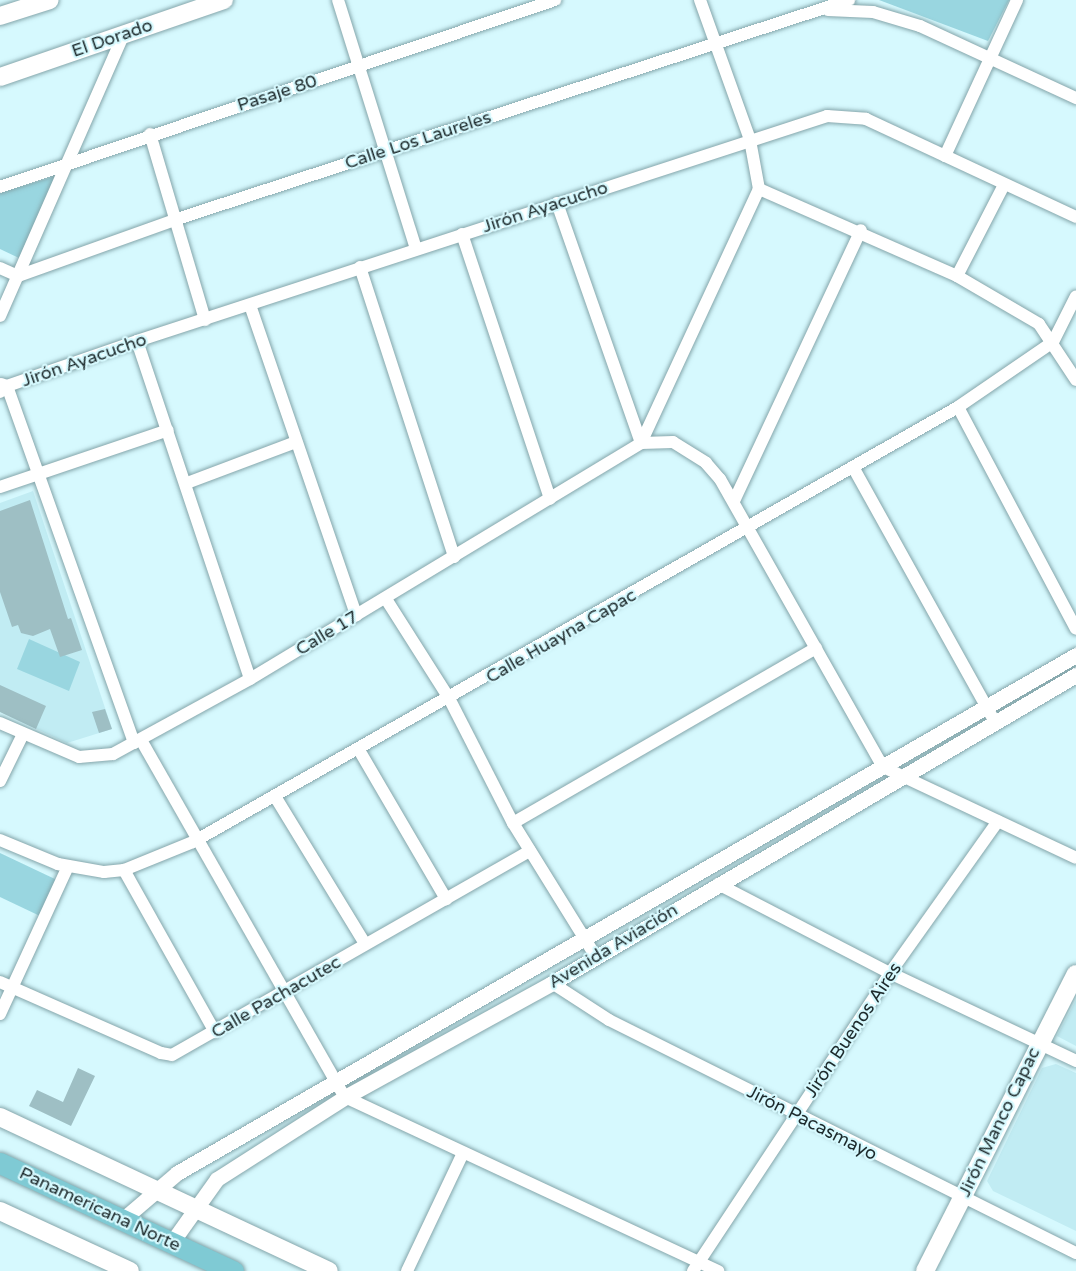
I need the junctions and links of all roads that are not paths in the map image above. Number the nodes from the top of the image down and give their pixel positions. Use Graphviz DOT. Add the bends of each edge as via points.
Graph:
graph roads {
  1 [pos="50,0"];
  2 [pos="224,0"];
  3 [pos="338,0"];
  4 [pos="555,0"];
  5 [pos="700,0"];
  6 [pos="849,0"];
  7 [pos="1017,0"];
  8 [pos="819,10"];
  9 [pos="0,16"];
  10 [pos="124,34"];
  11 [pos="715,44"];
  12 [pos="992,59"];
  13 [pos="356,67"];
  14 [pos="0,77"];
  15 [pos="1076,98"];
  16 [pos="150,134"];
  17 [pos="750,140"];
  18 [pos="386,150"];
  19 [pos="945,156"];
  20 [pos="70,162"];
  21 [pos="1004,185"];
  22 [pos="0,187"];
  23 [pos="759,189"];
  24 [pos="557,203"];
  25 [pos="1076,218"];
  26 [pos="177,219"];
  27 [pos="861,230"];
  28 [pos="462,234"];
  29 [pos="416,249"];
  30 [pos="360,267"];
  31 [pos="0,268"];
  32 [pos="18,276"];
  33 [pos="957,276"];
  34 [pos="1076,296"];
  35 [pos="250,305"];
  36 [pos="0,316"];
  37 [pos="205,320"];
  38 [pos="137,341"];
  39 [pos="1053,342"];
  40 [pos="1076,380"];
  41 [pos="2,387"];
  42 [pos="958,407"];
  43 [pos="168,430"];
  44 [pos="296,442"];
  45 [pos="641,443"];
  46 [pos="854,467"];
  47 [pos="38,474"];
  48 [pos="187,483"];
  49 [pos="0,487"];
  50 [pos="550,499"];
  51 [pos="734,501"];
  52 [pos="750,528"];
  53 [pos="454,557"];
  54 [pos="386,599"];
  55 [pos="356,615"];
  56 [pos="1076,629"];
  57 [pos="816,648"];
  58 [pos="1076,655"];
  59 [pos="1076,675"];
  60 [pos="250,679"];
  61 [pos="450,700"];
  62 [pos="986,706"];
  63 [pos="995,722"];
  64 [pos="0,723"];
  65 [pos="23,734"];
  66 [pos="138,741"];
  67 [pos="359,750"];
  68 [pos="883,767"];
  69 [pos="903,776"];
  70 [pos="0,781"];
  71 [pos="276,798"];
  72 [pos="998,822"];
  73 [pos="513,823"];
  74 [pos="0,840"];
  75 [pos="198,840"];
  76 [pos="530,851"];
  77 [pos="1076,858"];
  78 [pos="68,867"];
  79 [pos="124,870"];
  80 [pos="718,884"];
  81 [pos="446,899"];
  82 [pos="582,937"];
  83 [pos="365,944"];
  84 [pos="595,955"];
  85 [pos="890,973"];
  86 [pos="1076,974"];
  87 [pos="0,982"];
  88 [pos="552,983"];
  89 [pos="13,987"];
  90 [pos="283,993"];
  91 [pos="0,1014"];
  92 [pos="215,1032"];
  93 [pos="1038,1043"];
  94 [pos="1076,1061"];
  95 [pos="334,1082"];
  96 [pos="345,1097"];
  97 [pos="796,1115"];
  98 [pos="0,1117"];
  99 [pos="463,1153"];
  100 [pos="0,1163"];
  101 [pos="155,1188"];
  102 [pos="962,1198"];
  103 [pos="195,1209"];
  104 [pos="0,1211"];
  105 [pos="122,1220"];
  106 [pos="172,1242"];
  107 [pos="1076,1253"];
  108 [pos="696,1267"];
  109 [pos="130,1271"];
  110 [pos="233,1271"];
  111 [pos="329,1271"];
  112 [pos="407,1271"];
  113 [pos="718,1271"];
  114 [pos="925,1271"];
  1 -- 9 [label="main road"];
  2 -- 10 [label="main road, El Dorado"];
  3 -- 13 [label="street"];
  4 -- 13 [label="street, Pasaje 80"];
  5 -- 11 [label="street"];
  6 -- 8 [label="street, Calle Los Laureles"];
  7 -- 12 [label="street"];
  8 -- 11 [label="street, Calle Los Laureles"];
  8 -- 12 [label="street, Calle Los Laureles" via="873,12 955,40"];
  10 -- 14 [label="main road, El Dorado"];
  10 -- 20 [label="street"];
  11 -- 17 [label="street"];
  11 -- 18 [label="street, Calle Los Laureles"];
  12 -- 15 [label="street, Calle Los Laureles"];
  12 -- 19 [label="street"];
  13 -- 16 [label="street, Pasaje 80"];
  13 -- 18 [label="street"];
  16 -- 20 [label="street, Pasaje 80"];
  16 -- 26 [label="street"];
  17 -- 19 [label="street, Jirón Ayacucho" via="827,116 866,119"];
  17 -- 23 [label="street"];
  17 -- 24 [label="street, Jirón Ayacucho"];
  18 -- 26 [label="street, Calle Los Laureles"];
  18 -- 29 [label="street"];
  19 -- 21 [label="street, Jirón Ayacucho"];
  20 -- 22 [label="street, Pasaje 80"];
  20 -- 32 [label="street"];
  21 -- 25 [label="street, Jirón Ayacucho"];
  21 -- 33 [label="street"];
  23 -- 27 [label="street"];
  23 -- 45 [label="street"];
  24 -- 28 [label="street, Jirón Ayacucho"];
  24 -- 45 [label="street"];
  26 -- 32 [label="street, Calle Los Laureles"];
  26 -- 37 [label="street"];
  27 -- 33 [label="street"];
  27 -- 51 [label="street"];
  28 -- 29 [label="street, Jirón Ayacucho"];
  28 -- 50 [label="street"];
  29 -- 30 [label="street, Jirón Ayacucho"];
  30 -- 35 [label="street, Jirón Ayacucho"];
  30 -- 53 [label="street"];
  31 -- 32 [label="street"];
  32 -- 36 [label="street"];
  33 -- 39 [label="street" via="1040,324"];
  34 -- 39 [label="street, Calle Huayna Capac"];
  35 -- 37 [label="street, Jirón Ayacucho"];
  35 -- 44 [label="street"];
  37 -- 38 [label="street, Jirón Ayacucho"];
  38 -- 41 [label="street, Jirón Ayacucho"];
  38 -- 43 [label="street"];
  39 -- 40 [label="street"];
  39 -- 42 [label="street, Calle Huayna Capac"];
  41 -- 47 [label="street"];
  42 -- 46 [label="street, Calle Huayna Capac"];
  42 -- 56 [label="street"];
  43 -- 47 [label="street"];
  43 -- 48 [label="street"];
  44 -- 48 [label="street"];
  44 -- 55 [label="street"];
  45 -- 50 [label="street, Calle 17"];
  45 -- 51 [label="street" via="673,442 693,452"];
  46 -- 52 [label="street, Calle Huayna Capac"];
  46 -- 62 [label="street"];
  47 -- 49 [label="street"];
  47 -- 66 [label="street"];
  48 -- 60 [label="street"];
  50 -- 53 [label="street, Calle 17"];
  51 -- 52 [label="street"];
  52 -- 57 [label="street"];
  52 -- 61 [label="street, Calle Huayna Capac"];
  53 -- 54 [label="street, Calle 17"];
  54 -- 55 [label="street, Calle 17"];
  54 -- 61 [label="street"];
  55 -- 60 [label="street, Calle 17"];
  57 -- 68 [label="street"];
  57 -- 73 [label="street"];
  58 -- 62 [label="street, Avenida Aviación"];
  59 -- 63 [label="street, Avenida Aviación"];
  60 -- 66 [label="street, Calle 17"];
  61 -- 67 [label="street, Calle Huayna Capac"];
  61 -- 73 [label="street"];
  62 -- 63 [label="street"];
  62 -- 68 [label="street, Avenida Aviación"];
  63 -- 69 [label="street, Avenida Aviación"];
  64 -- 65 [label="street, Calle 17"];
  65 -- 66 [label="street, Calle 17" via="87,758 113,754"];
  65 -- 70 [label="street"];
  66 -- 75 [label="street"];
  67 -- 71 [label="street, Calle Huayna Capac"];
  67 -- 81 [label="street"];
  68 -- 69 [label="street"];
  68 -- 82 [label="street, Avenida Aviación"];
  69 -- 72 [label="street"];
  69 -- 80 [label="street, Avenida Aviación"];
  71 -- 75 [label="street, Calle Huayna Capac"];
  71 -- 83 [label="street"];
  72 -- 77 [label="street"];
  72 -- 85 [label="street, Jirón Buenos Aires"];
  73 -- 76 [label="street"];
  74 -- 78 [label="street, Calle Huayna Capac"];
  75 -- 79 [label="street, Calle Huayna Capac"];
  75 -- 90 [label="street"];
  76 -- 81 [label="street, Calle Pachacutec"];
  76 -- 82 [label="street"];
  78 -- 79 [label="street, Calle Huayna Capac"];
  78 -- 89 [label="street"];
  79 -- 92 [label="street"];
  80 -- 84 [label="street, Avenida Aviación"];
  80 -- 85 [label="street"];
  81 -- 83 [label="street, Calle Pachacutec"];
  82 -- 84 [label="street"];
  82 -- 95 [label="street, Avenida Aviación"];
  83 -- 90 [label="street, Calle Pachacutec"];
  84 -- 88 [label="street, Avenida Aviación"];
  85 -- 93 [label="street"];
  85 -- 97 [label="street, Jirón Buenos Aires"];
  86 -- 93 [label="main road, Jirón Manco Capac"];
  87 -- 89 [label="street, Calle Pachacutec"];
  88 -- 96 [label="street, Avenida Aviación"];
  88 -- 97 [label="street, Jirón Pacasmayo" via="609,1020"];
  89 -- 91 [label="street"];
  89 -- 92 [label="street, Calle Pachacutec" via="161,1053 181,1052"];
  90 -- 92 [label="street, Calle Pachacutec"];
  90 -- 95 [label="street"];
  93 -- 94 [label="street"];
  93 -- 102 [label="main road, Jirón Manco Capac"];
  95 -- 96 [label="street"];
  95 -- 101 [label="street, Avenida Aviación"];
  96 -- 99 [label="street"];
  96 -- 103 [label="street, Avenida Aviación" via="217,1179"];
  97 -- 102 [label="street, Jirón Pacasmayo"];
  97 -- 108 [label="street, Jirón Buenos Aires"];
  98 -- 101 [label="main road"];
  99 -- 108 [label="street"];
  99 -- 112 [label="street"];
  100 -- 105 [label="highway, Panamericana Norte"];
  101 -- 103 [label="main road"];
  101 -- 105 [label="street, Avenida Aviación"];
  102 -- 107 [label="street, Jirón Pacasmayo"];
  102 -- 114 [label="main road, Jirón Manco Capac"];
  103 -- 106 [label="street, Avenida Aviación"];
  103 -- 111 [label="main road"];
  104 -- 109 [label="main road"];
  105 -- 106 [label="highway, Panamericana Norte"];
  106 -- 110 [label="highway, Panamericana Norte"];
  108 -- 113 [label="street"];
}
